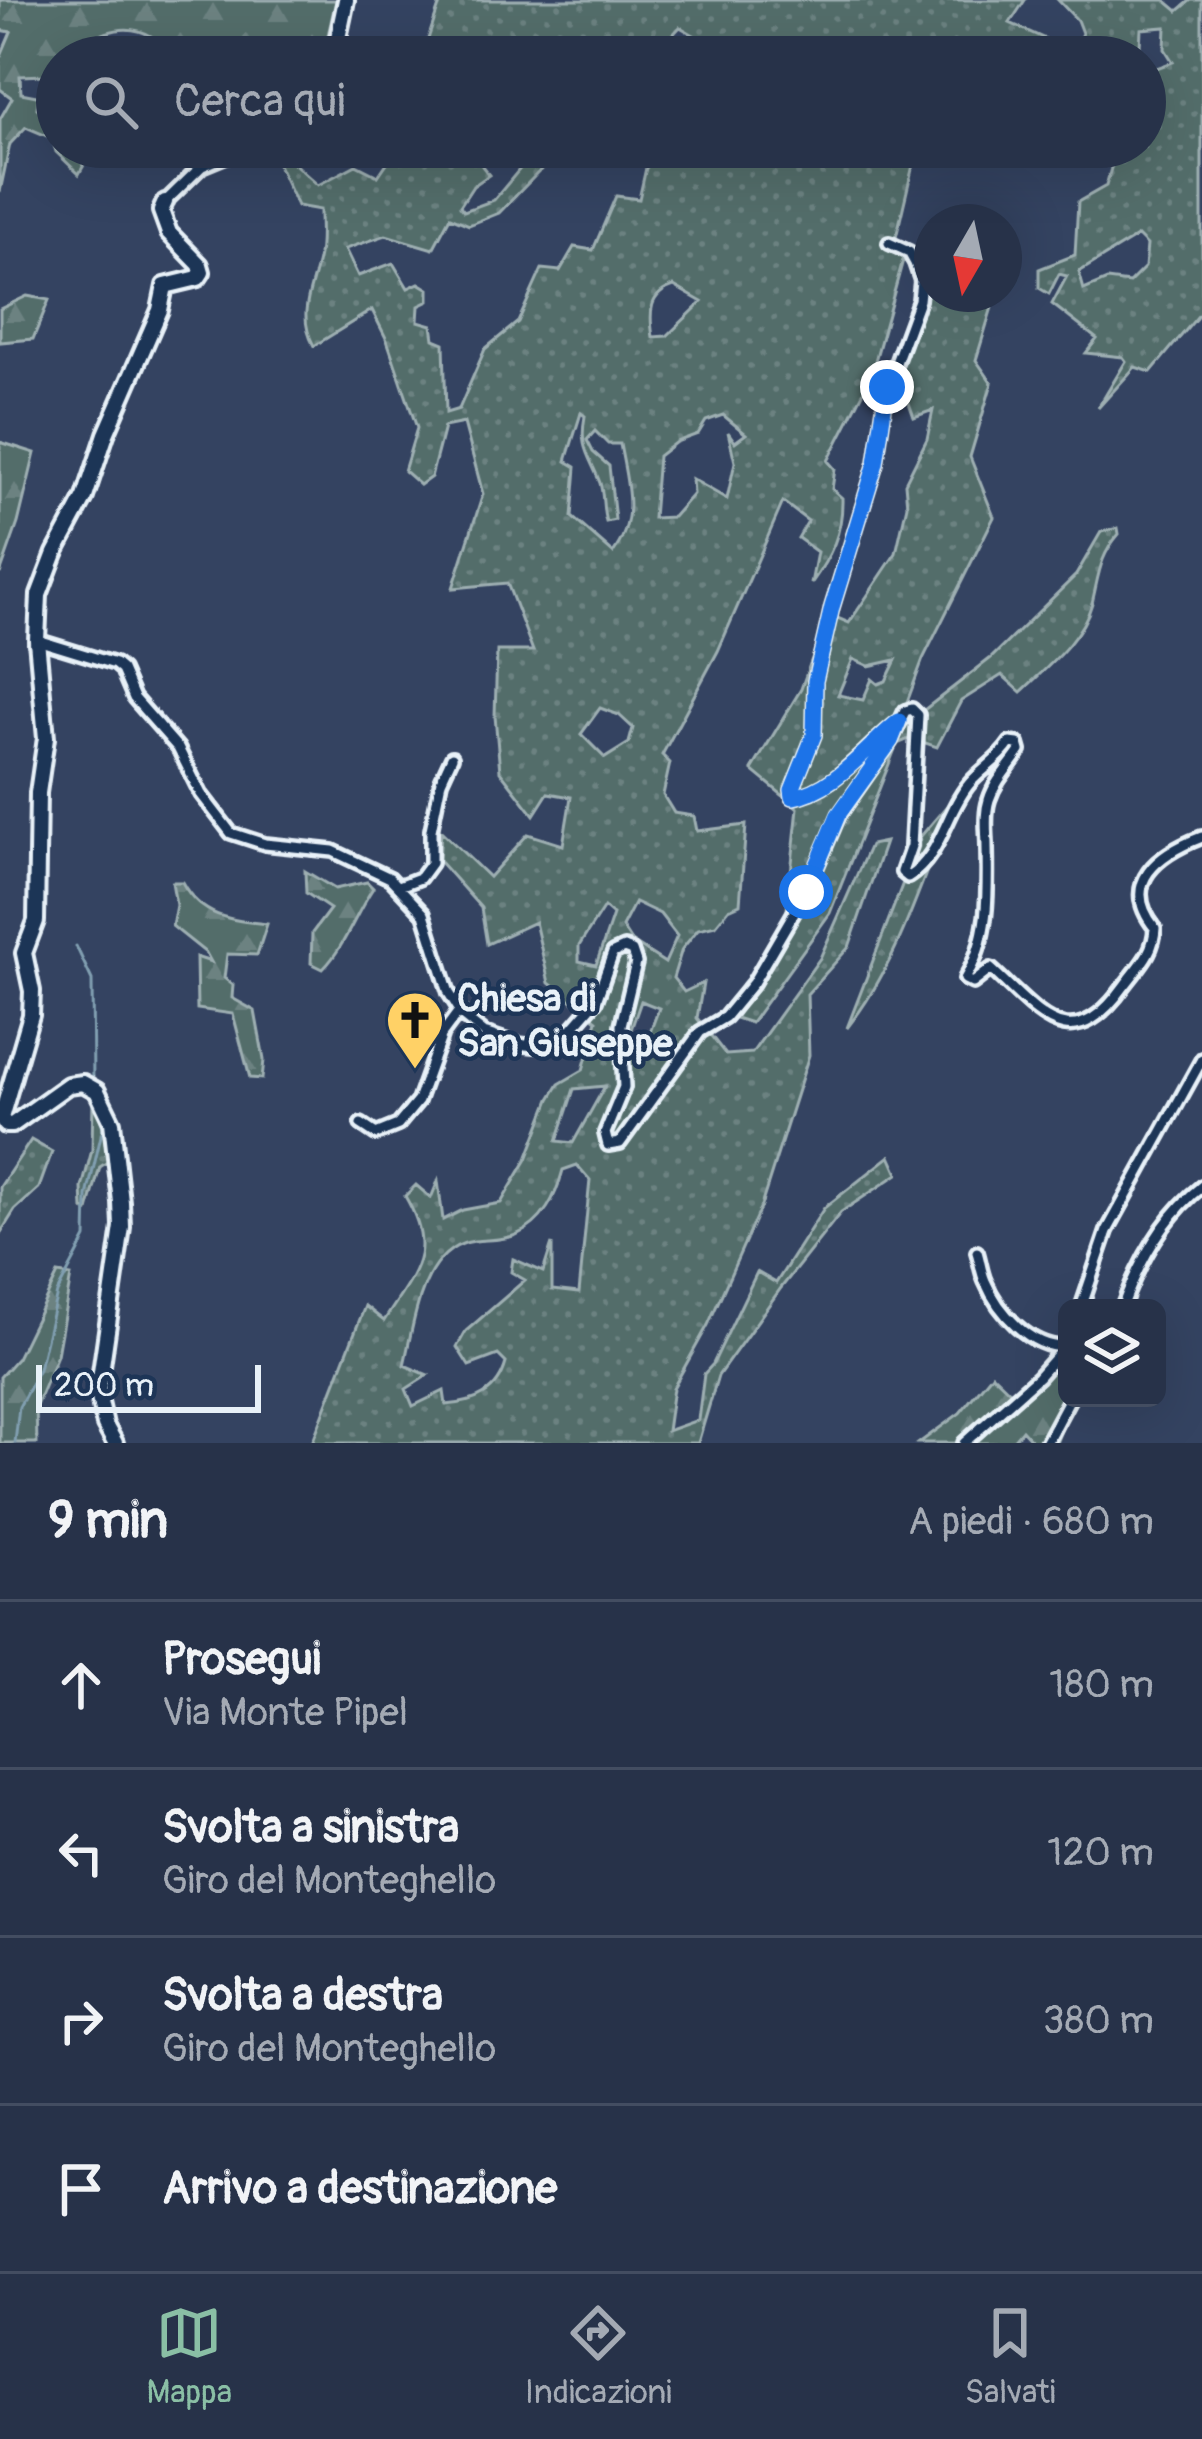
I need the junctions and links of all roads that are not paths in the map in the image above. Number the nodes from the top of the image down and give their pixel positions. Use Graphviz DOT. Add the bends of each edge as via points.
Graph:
graph roads {
  1 [pos="346,0"];
  2 [pos="338,36"];
  3 [pos="200,168"];
  4 [pos="165,202"];
  5 [pos="889,244"];
  6 [pos="35,645"];
  7 [pos="899,721"];
  8 [pos="452,758"];
  9 [pos="1202,837"];
  10 [pos="399,886"];
  11 [pos="459,1011"];
  12 [pos="1202,1059"];
  13 [pos="361,1124"];
  14 [pos="1202,1186"];
  15 [pos="977,1252"];
  16 [pos="1085,1299"];
  17 [pos="1125,1299"];
  18 [pos="1058,1346"];
  19 [pos="1058,1355"];
  20 [pos="1065,1407"];
  21 [pos="115,1443"];
  22 [pos="964,1443"];
  23 [pos="1046,1443"];
  1 -- 2 [label="street"];
  3 -- 4 [label="street"];
  4 -- 6 [label="street" via="169,233 202,272 165,286 86,497 39,595"];
  5 -- 7 [label="street" via="915,263 919,300 887,387 876,463 815,681 814,735 793,797 839,773"];
  6 -- 10 [label="street" via="122,670 231,833 333,851"];
  6 -- 21 [label="street" via="46,737 36,921 24,953 31,1015 1,1118 13,1125 77,1083 97,1091 112,1122 122,1227 98,1393"];
  7 -- 9 [label="street" via="912,709 918,715 902,872 908,877 970,783 1018,744 986,805 982,940 965,979 973,983 991,969 1020,1001 1057,1023 1081,1024 1112,1004 1154,944 1139,890 1164,857"];
  7 -- 11 [label="street" via="838,815 806,892 753,983 700,1032 615,1146 604,1139 624,1087 621,1025 632,951 613,953 596,1001 561,1041 535,1046 484,1033"];
  8 -- 10 [label="street" via="433,819 431,863 421,878"];
  10 -- 11 [label="street" via="424,914"];
  11 -- 13 [label="street" via="409,1114 376,1134"];
  12 -- 16 [label="street" via="1107,1231"];
  14 -- 17 [label="street" via="1150,1249"];
  15 -- 18 [label="street" via="984,1280 1018,1328"];
  19 -- 22 [label="street"];
  20 -- 23 [label="street"];
}
